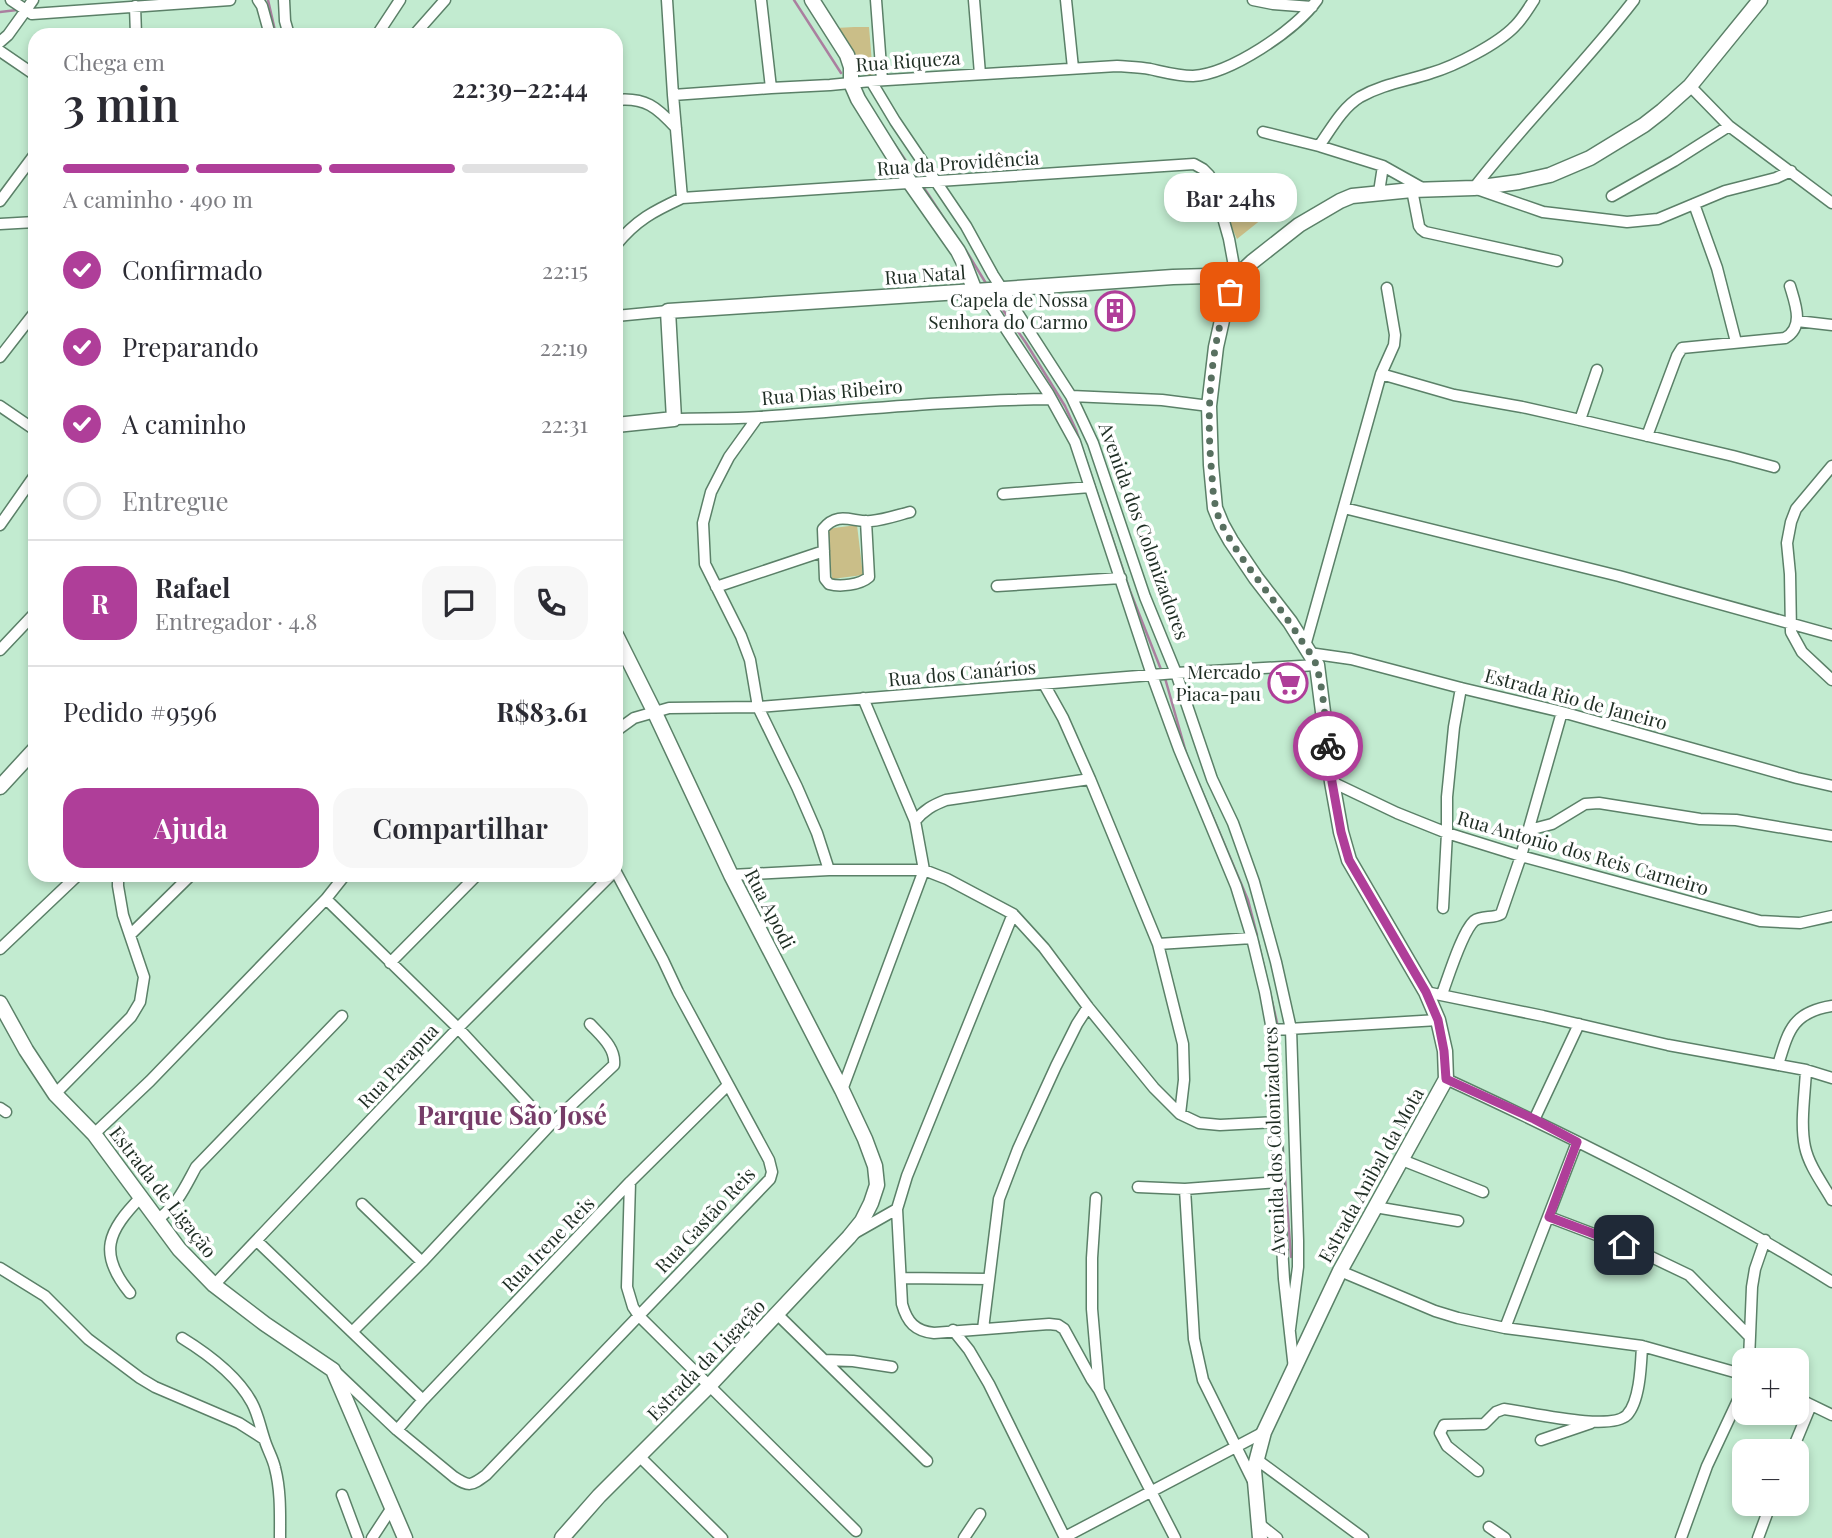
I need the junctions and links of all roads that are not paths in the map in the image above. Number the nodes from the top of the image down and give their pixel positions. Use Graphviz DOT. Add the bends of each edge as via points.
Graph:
graph roads {
  1 [pos="230,0"];
  2 [pos="258,0"];
  3 [pos="284,0"];
  4 [pos="400,0"];
  5 [pos="445,0"];
  6 [pos="667,0"];
  7 [pos="761,0"];
  8 [pos="812,0"];
  9 [pos="876,0"];
  10 [pos="974,0"];
  11 [pos="1066,0"];
  12 [pos="1253,0"];
  13 [pos="1534,0"];
  14 [pos="1634,0"];
  15 [pos="1760,0"];
  16 [pos="1315,4"];
  17 [pos="25,5"];
  18 [pos="135,6"];
  19 [pos="136,28"];
  20 [pos="268,28"];
  21 [pos="287,28"];
  22 [pos="382,28"];
  23 [pos="420,28"];
  24 [pos="0,42"];
  25 [pos="0,51"];
  26 [pos="23,66"];
  27 [pos="28,66"];
  28 [pos="1073,68"];
  29 [pos="28,70"];
  30 [pos="980,74"];
  31 [pos="877,80"];
  32 [pos="851,83"];
  33 [pos="1690,86"];
  34 [pos="771,88"];
  35 [pos="673,95"];
  36 [pos="623,100"];
  37 [pos="1729,126"];
  38 [pos="676,128"];
  39 [pos="1263,132"];
  40 [pos="1319,146"];
  41 [pos="28,163"];
  42 [pos="1383,166"];
  43 [pos="1791,171"];
  44 [pos="933,182"];
  45 [pos="914,183"];
  46 [pos="1474,188"];
  47 [pos="1418,190"];
  48 [pos="1379,192"];
  49 [pos="1612,196"];
  50 [pos="682,198"];
  51 [pos="0,201"];
  52 [pos="1832,203"];
  53 [pos="1694,204"];
  54 [pos="28,223"];
  55 [pos="0,225"];
  56 [pos="623,237"];
  57 [pos="1556,261"];
  58 [pos="1236,277"];
  59 [pos="1790,286"];
  60 [pos="1387,288"];
  61 [pos="988,290"];
  62 [pos="667,311"];
  63 [pos="623,315"];
  64 [pos="28,321"];
  65 [pos="1797,321"];
  66 [pos="1832,326"];
  67 [pos="1736,342"];
  68 [pos="0,357"];
  69 [pos="1597,370"];
  70 [pos="1381,374"];
  71 [pos="1071,396"];
  72 [pos="1051,399"];
  73 [pos="0,406"];
  74 [pos="1209,406"];
  75 [pos="757,418"];
  76 [pos="674,419"];
  77 [pos="1580,420"];
  78 [pos="623,424"];
  79 [pos="28,425"];
  80 [pos="1647,436"];
  81 [pos="1832,466"];
  82 [pos="1774,467"];
  83 [pos="28,485"];
  84 [pos="1090,487"];
  85 [pos="1003,494"];
  86 [pos="1344,508"];
  87 [pos="910,512"];
  88 [pos="866,521"];
  89 [pos="0,526"];
  90 [pos="824,551"];
  91 [pos="1121,578"];
  92 [pos="996,586"];
  93 [pos="716,587"];
  94 [pos="28,620"];
  95 [pos="1789,622"];
  96 [pos="1832,635"];
  97 [pos="623,649"];
  98 [pos="0,650"];
  99 [pos="1310,654"];
  100 [pos="1174,673"];
  101 [pos="1155,674"];
  102 [pos="1832,680"];
  103 [pos="1044,684"];
  104 [pos="1461,688"];
  105 [pos="863,698"];
  106 [pos="758,707"];
  107 [pos="654,711"];
  108 [pos="1562,712"];
  109 [pos="623,726"];
  110 [pos="28,758"];
  111 [pos="1090,779"];
  112 [pos="1332,782"];
  113 [pos="1832,786"];
  114 [pos="0,788"];
  115 [pos="915,821"];
  116 [pos="1529,830"];
  117 [pos="1447,833"];
  118 [pos="1832,836"];
  119 [pos="1521,856"];
  120 [pos="829,870"];
  121 [pos="924,870"];
  122 [pos="730,875"];
  123 [pos="71,882"];
  124 [pos="118,882"];
  125 [pos="184,882"];
  126 [pos="339,882"];
  127 [pos="470,882"];
  128 [pos="604,882"];
  129 [pos="621,882"];
  130 [pos="326,899"];
  131 [pos="1443,908"];
  132 [pos="1013,914"];
  133 [pos="1832,916"];
  134 [pos="130,935"];
  135 [pos="1252,938"];
  136 [pos="1158,944"];
  137 [pos="0,949"];
  138 [pos="390,963"];
  139 [pos="1426,992"];
  140 [pos="1442,995"];
  141 [pos="0,1003"];
  142 [pos="1832,1006"];
  143 [pos="1088,1007"];
  144 [pos="342,1016"];
  145 [pos="1438,1020"];
  146 [pos="590,1024"];
  147 [pos="1579,1024"];
  148 [pos="458,1028"];
  149 [pos="1281,1029"];
  150 [pos="1778,1065"];
  151 [pos="1806,1070"];
  152 [pos="1832,1078"];
  153 [pos="1446,1079"];
  154 [pos="728,1085"];
  155 [pos="842,1090"];
  156 [pos="55,1094"];
  157 [pos="1181,1114"];
  158 [pos="1534,1119"];
  159 [pos="1275,1122"];
  160 [pos="550,1126"];
  161 [pos="94,1134"];
  162 [pos="1286,1142"];
  163 [pos="1577,1142"];
  164 [pos="1402,1160"];
  165 [pos="630,1182"];
  166 [pos="1278,1182"];
  167 [pos="1138,1187"];
  168 [pos="1185,1189"];
  169 [pos="1483,1192"];
  170 [pos="141,1197"];
  171 [pos="1096,1198"];
  172 [pos="1832,1200"];
  173 [pos="362,1203"];
  174 [pos="871,1203"];
  175 [pos="1375,1207"];
  176 [pos="897,1209"];
  177 [pos="1549,1217"];
  178 [pos="157,1220"];
  179 [pos="1458,1221"];
  180 [pos="849,1237"];
  181 [pos="1765,1240"];
  182 [pos="257,1241"];
  183 [pos="422,1262"];
  184 [pos="0,1268"];
  185 [pos="1340,1271"];
  186 [pos="901,1278"];
  187 [pos="989,1279"];
  188 [pos="1832,1282"];
  189 [pos="214,1285"];
  190 [pos="130,1293"];
  191 [pos="777,1314"];
  192 [pos="639,1316"];
  193 [pos="1505,1328"];
  194 [pos="984,1329"];
  195 [pos="1290,1329"];
  196 [pos="953,1330"];
  197 [pos="352,1332"];
  198 [pos="1749,1336"];
  199 [pos="182,1338"];
  200 [pos="1642,1346"];
  201 [pos="1749,1348"];
  202 [pos="824,1360"];
  203 [pos="892,1367"];
  204 [pos="1294,1368"];
  205 [pos="333,1370"];
  206 [pos="1732,1371"];
  207 [pos="709,1386"];
  208 [pos="1099,1390"];
  209 [pos="423,1400"];
  210 [pos="1811,1405"];
  211 [pos="1732,1413"];
  212 [pos="1832,1415"];
  213 [pos="1594,1423"];
  214 [pos="397,1430"];
  215 [pos="1264,1432"];
  216 [pos="264,1439"];
  217 [pos="1798,1439"];
  218 [pos="1541,1440"];
  219 [pos="1236,1446"];
  220 [pos="639,1456"];
  221 [pos="1256,1459"];
  222 [pos="926,1461"];
  223 [pos="1478,1471"];
  224 [pos="486,1475"];
  225 [pos="1255,1484"];
  226 [pos="1151,1492"];
  227 [pos="342,1495"];
  228 [pos="391,1509"];
  229 [pos="980,1514"];
  230 [pos="1767,1516"];
  231 [pos="1489,1527"];
  232 [pos="856,1531"];
  233 [pos="1259,1531"];
  234 [pos="1065,1537"];
  235 [pos="279,1538"];
  236 [pos="358,1538"];
  237 [pos="372,1538"];
  238 [pos="405,1538"];
  239 [pos="562,1538"];
  240 [pos="722,1538"];
  241 [pos="964,1538"];
  242 [pos="1175,1538"];
  243 [pos="1276,1538"];
  244 [pos="1363,1538"];
  245 [pos="1505,1538"];
  246 [pos="1681,1538"];
  247 [pos="1758,1538"];
  1 -- 18 [label="street"];
  2 -- 20 [label="street"];
  3 -- 21 [label="street"];
  4 -- 22 [label="street"];
  5 -- 23 [label="street"];
  6 -- 35 [label="street"];
  7 -- 34 [label="street"];
  8 -- 32 [label="street, Avenida dos Colonizadores" via="847,55"];
  9 -- 31 [label="street"];
  10 -- 30 [label="street"];
  11 -- 28 [label="street"];
  12 -- 16 [label="street"];
  13 -- 40 [label="street" via="1504,36 1458,63 1385,85 1359,98"];
  14 -- 46 [label="street"];
  15 -- 33 [label="street, Estrada Anibal da Mota"];
  16 -- 28 [label="street, Rua Riqueza" via="1262,47 1212,72 1179,76 1145,68"];
  17 -- 18 [label="street" via="32,14"];
  17 -- 24 [label="street"];
  18 -- 19 [label="street"];
  25 -- 26 [label="street"];
  26 -- 27 [label="street"];
  26 -- 29 [label="street"];
  28 -- 30 [label="street, Rua Riqueza"];
  30 -- 31 [label="street, Rua Riqueza"];
  31 -- 32 [label="street, Rua Riqueza"];
  31 -- 44 [label="street, Avenida dos Colonizadores" via="895,121"];
  32 -- 34 [label="street, Rua Riqueza"];
  32 -- 45 [label="street, Avenida dos Colonizadores"];
  33 -- 37 [label="street"];
  33 -- 46 [label="street, Estrada Anibal da Mota" via="1644,125 1590,158 1538,179"];
  34 -- 35 [label="street, Rua Riqueza"];
  35 -- 38 [label="street"];
  36 -- 38 [label="street" via="640,100"];
  37 -- 43 [label="street"];
  37 -- 49 [label="street"];
  38 -- 50 [label="street"];
  39 -- 40 [label="street"];
  40 -- 42 [label="street"];
  41 -- 51 [label="street"];
  42 -- 47 [label="street"];
  42 -- 48 [label="street"];
  43 -- 52 [label="street"];
  43 -- 53 [label="street"];
  44 -- 45 [label="street, Rua da Providência"];
  44 -- 58 [label="street, Rua da Providência" via="1194,164 1209,175 1214,186"];
  44 -- 61 [label="street, Avenida dos Colonizadores" via="966,226"];
  45 -- 50 [label="street, Rua da Providência"];
  45 -- 61 [label="street, Avenida dos Colonizadores" via="964,262"];
  46 -- 47 [label="street, Estrada Anibal da Mota"];
  46 -- 53 [label="street" via="1543,212 1626,222 1658,219"];
  47 -- 48 [label="street, Estrada Anibal da Mota"];
  47 -- 57 [label="street" via="1419,226 1425,232"];
  48 -- 58 [label="street, Estrada Anibal da Mota" via="1340,201 1299,225"];
  50 -- 56 [label="street, Rua da Providência" via="651,212"];
  53 -- 67 [label="street" via="1723,287"];
  54 -- 55 [label="street"];
  58 -- 61 [label="street, Rua Natal" via="1173,276"];
  58 -- 74 [label="street, Estrada Anibal da Mota" via="1224,307"];
  59 -- 65 [label="street"];
  60 -- 70 [label="street" via="1395,335"];
  61 -- 62 [label="street, Rua Natal"];
  61 -- 71 [label="street, Avenida dos Colonizadores"];
  61 -- 72 [label="street, Avenida dos Colonizadores"];
  62 -- 63 [label="street, Rua Natal"];
  62 -- 76 [label="street"];
  64 -- 68 [label="street"];
  65 -- 66 [label="street"];
  65 -- 67 [label="street" via="1785,338"];
  67 -- 80 [label="street" via="1682,348"];
  69 -- 77 [label="street"];
  70 -- 77 [label="street" via="1454,395"];
  70 -- 86 [label="street"];
  71 -- 74 [label="street"];
  71 -- 100 [label="street, Avenida dos Colonizadores" via="1093,443"];
  72 -- 75 [label="street, Rua Dias Ribeiro"];
  72 -- 84 [label="street, Avenida dos Colonizadores" via="1075,442"];
  73 -- 79 [label="street"];
  74 -- 99 [label="street, Estrada Anibal da Mota" via="1215,508 1256,578"];
  75 -- 76 [label="street, Rua Dias Ribeiro"];
  75 -- 93 [label="street" via="729,457 706,508 703,552"];
  76 -- 78 [label="street, Rua Dias Ribeiro"];
  77 -- 80 [label="street"];
  80 -- 82 [label="street"];
  81 -- 95 [label="street" via="1796,509 1791,522 1787,543"];
  83 -- 89 [label="street"];
  84 -- 85 [label="street"];
  84 -- 91 [label="street, Avenida dos Colonizadores"];
  86 -- 95 [label="street"];
  86 -- 99 [label="street"];
  87 -- 88 [label="street"];
  88 -- 90 [label="street" via="846,518 827,524"];
  88 -- 90 [label="street" via="869,577 864,581 829,584"];
  90 -- 93 [label="street"];
  91 -- 92 [label="street"];
  91 -- 101 [label="street, Avenida dos Colonizadores"];
  93 -- 106 [label="street" via="750,660"];
  94 -- 98 [label="street"];
  95 -- 96 [label="street"];
  95 -- 102 [label="street" via="1802,652"];
  97 -- 107 [label="street, Rua Apodi"];
  99 -- 100 [label="street, Rua dos Canários"];
  99 -- 104 [label="street, Estrada Rio de Janeiro" via="1351,659"];
  99 -- 112 [label="street, Estrada Anibal da Mota"];
  100 -- 101 [label="street, Rua dos Canários"];
  100 -- 149 [label="street, Avenida dos Colonizadores" via="1254,882 1276,962"];
  101 -- 103 [label="street, Rua dos Canários"];
  101 -- 135 [label="street, Avenida dos Colonizadores"];
  103 -- 105 [label="street, Rua dos Canários"];
  103 -- 111 [label="street"];
  104 -- 108 [label="street, Estrada Rio de Janeiro"];
  104 -- 117 [label="street"];
  105 -- 106 [label="street, Rua dos Canários"];
  105 -- 115 [label="street"];
  106 -- 107 [label="street, Rua dos Canários"];
  106 -- 120 [label="street" via="797,787"];
  107 -- 109 [label="street, Rua dos Canários"];
  107 -- 122 [label="street, Rua Apodi"];
  108 -- 113 [label="street, Estrada Rio de Janeiro"];
  108 -- 116 [label="street"];
  110 -- 114 [label="street"];
  111 -- 115 [label="street" via="946,800"];
  111 -- 136 [label="street"];
  112 -- 117 [label="street, Rua Antonio dos Reis Carneiro"];
  112 -- 139 [label="street, Estrada Anibal da Mota" via="1349,860"];
  115 -- 121 [label="street"];
  116 -- 118 [label="street" via="1552,824 1585,804 1599,803"];
  116 -- 119 [label="street"];
  117 -- 119 [label="street, Rua Antonio dos Reis Carneiro"];
  117 -- 131 [label="street"];
  119 -- 133 [label="street, Rua Antonio dos Reis Carneiro" via="1760,920 1800,923"];
  119 -- 140 [label="street" via="1501,914 1472,923"];
  120 -- 121 [label="street"];
  120 -- 122 [label="street"];
  121 -- 132 [label="street"];
  121 -- 155 [label="street"];
  122 -- 155 [label="street, Rua Apodi"];
  123 -- 137 [label="street"];
  124 -- 134 [label="street"];
  125 -- 134 [label="street"];
  126 -- 130 [label="street"];
  127 -- 138 [label="street"];
  128 -- 148 [label="street, Rua Parapua"];
  129 -- 154 [label="street, Rua Gastão Reis"];
  130 -- 138 [label="street"];
  130 -- 161 [label="street"];
  132 -- 143 [label="street"];
  132 -- 176 [label="street"];
  134 -- 156 [label="street" via="145,977 140,1002 131,1017"];
  135 -- 136 [label="street"];
  135 -- 149 [label="street, Avenida dos Colonizadores" via="1265,992"];
  136 -- 157 [label="street" via="1183,1044"];
  138 -- 148 [label="street"];
  139 -- 140 [label="street"];
  139 -- 145 [label="street, Estrada Anibal da Mota"];
  140 -- 147 [label="street"];
  141 -- 156 [label="street, Estrada de Ligação"];
  142 -- 150 [label="street" via="1812,1011 1791,1027"];
  143 -- 157 [label="street"];
  143 -- 187 [label="street" via="1056,1066 999,1199"];
  144 -- 178 [label="street" via="196,1167 170,1210"];
  145 -- 149 [label="street"];
  145 -- 153 [label="street, Estrada Anibal da Mota"];
  146 -- 160 [label="street" via="611,1049 614,1065"];
  147 -- 150 [label="street"];
  147 -- 158 [label="street"];
  148 -- 160 [label="street"];
  148 -- 182 [label="street, Rua Parapua"];
  149 -- 159 [label="street, Avenida dos Colonizadores"];
  149 -- 162 [label="street, Avenida dos Colonizadores"];
  150 -- 151 [label="street"];
  151 -- 152 [label="street"];
  151 -- 172 [label="street" via="1805,1147"];
  153 -- 158 [label="street"];
  153 -- 164 [label="street, Estrada Anibal da Mota"];
  154 -- 165 [label="street, Rua Irene Reis"];
  154 -- 192 [label="street, Rua Gastão Reis" via="769,1160 770,1179"];
  155 -- 174 [label="street, Rua Apodi" via="875,1166 877,1185"];
  156 -- 161 [label="street, Estrada de Ligação"];
  157 -- 159 [label="street" via="1199,1123 1220,1125"];
  158 -- 163 [label="street"];
  159 -- 162 [label="street, Avenida dos Colonizadores"];
  160 -- 183 [label="street"];
  161 -- 170 [label="street, Estrada de Ligação"];
  162 -- 166 [label="street, Avenida dos Colonizadores"];
  162 -- 195 [label="street, Avenida dos Colonizadores" via="1298,1254"];
  163 -- 177 [label="street"];
  163 -- 181 [label="street"];
  164 -- 169 [label="street"];
  164 -- 175 [label="street, Estrada Anibal da Mota"];
  165 -- 192 [label="street" via="627,1287"];
  165 -- 209 [label="street, Rua Irene Reis"];
  166 -- 168 [label="street"];
  166 -- 195 [label="street, Avenida dos Colonizadores"];
  167 -- 168 [label="street"];
  168 -- 219 [label="street" via="1198,1363"];
  170 -- 178 [label="street, Estrada de Ligação"];
  170 -- 190 [label="street" via="124,1214 110,1240 115,1270"];
  171 -- 208 [label="street" via="1092,1310"];
  173 -- 183 [label="street"];
  174 -- 180 [label="street, Estrada da Ligação"];
  175 -- 179 [label="street"];
  175 -- 185 [label="street, Estrada Anibal da Mota"];
  176 -- 180 [label="street"];
  176 -- 186 [label="street"];
  177 -- 193 [label="street"];
  177 -- 198 [label="street" via="1689,1275"];
  178 -- 189 [label="street, Estrada de Ligação"];
  180 -- 191 [label="street, Estrada da Ligação"];
  181 -- 188 [label="street"];
  181 -- 198 [label="street" via="1755,1269"];
  182 -- 189 [label="street, Rua Parapua"];
  182 -- 197 [label="street"];
  183 -- 197 [label="street"];
  184 -- 216 [label="street" via="45,1296 139,1378"];
  185 -- 193 [label="street" via="1435,1311"];
  185 -- 204 [label="street, Estrada Anibal da Mota"];
  186 -- 187 [label="street"];
  186 -- 196 [label="street" via="902,1304 911,1324 922,1332"];
  187 -- 194 [label="street"];
  189 -- 205 [label="street, Estrada de Ligação"];
  191 -- 202 [label="street"];
  191 -- 207 [label="street, Estrada da Ligação"];
  192 -- 207 [label="street"];
  192 -- 224 [label="street, Rua Gastão Reis"];
  193 -- 200 [label="street"];
  194 -- 196 [label="street"];
  194 -- 208 [label="street" via="1058,1325"];
  195 -- 204 [label="street, Avenida dos Colonizadores"];
  196 -- 234 [label="street" via="989,1384"];
  197 -- 209 [label="street"];
  198 -- 201 [label="street"];
  199 -- 216 [label="street" via="218,1363 245,1392"];
  200 -- 206 [label="street"];
  200 -- 213 [label="street" via="1634,1404 1628,1414 1620,1420"];
  202 -- 203 [label="street"];
  202 -- 222 [label="street"];
  204 -- 215 [label="street, Estrada Anibal da Mota"];
  205 -- 214 [label="street, Estrada de Ligação"];
  205 -- 228 [label="street"];
  207 -- 220 [label="street, Estrada da Ligação"];
  207 -- 232 [label="street"];
  208 -- 226 [label="street"];
  209 -- 214 [label="street, Rua Irene Reis"];
  210 -- 212 [label="street"];
  210 -- 217 [label="street"];
  211 -- 246 [label="street"];
  213 -- 218 [label="street"];
  213 -- 223 [label="street" via="1504,1409 1484,1424 1449,1425 1440,1433 1447,1446"];
  214 -- 224 [label="street, Estrada de Ligação" via="463,1483 469,1485"];
  215 -- 219 [label="street"];
  215 -- 221 [label="street, Estrada Anibal da Mota"];
  216 -- 235 [label="street" via="276,1469"];
  219 -- 225 [label="street"];
  219 -- 226 [label="street"];
  220 -- 239 [label="street, Estrada da Ligação"];
  220 -- 240 [label="street"];
  221 -- 225 [label="street, Estrada Anibal da Mota"];
  221 -- 244 [label="street"];
  225 -- 233 [label="street, Estrada Anibal da Mota"];
  226 -- 234 [label="street"];
  226 -- 242 [label="street"];
  227 -- 236 [label="street"];
  228 -- 237 [label="street"];
  228 -- 238 [label="street"];
  229 -- 241 [label="street"];
  230 -- 247 [label="street"];
  231 -- 245 [label="street"];
  233 -- 243 [label="street"];
}
